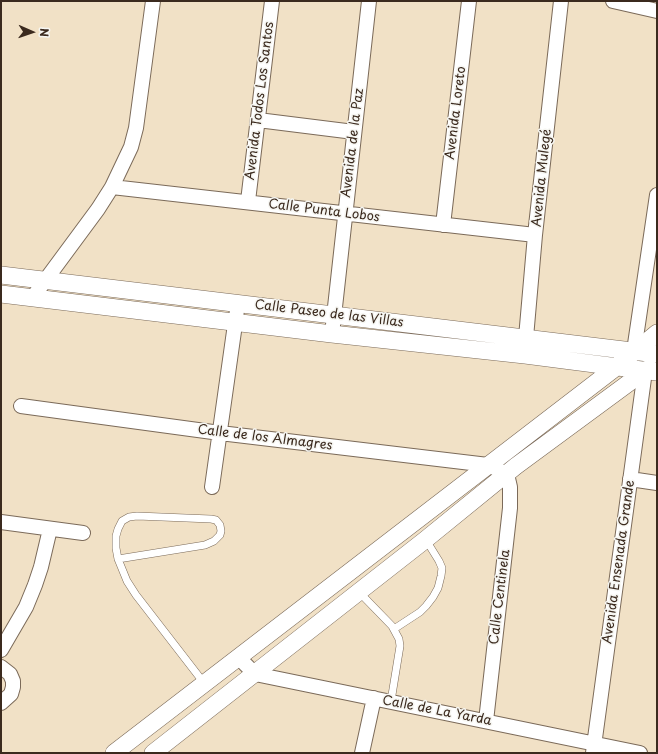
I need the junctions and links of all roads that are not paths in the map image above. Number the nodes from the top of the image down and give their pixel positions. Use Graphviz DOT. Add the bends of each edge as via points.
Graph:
graph roads {
  1 [pos="153,1"];
  2 [pos="272,1"];
  3 [pos="369,1"];
  4 [pos="469,1"];
  5 [pos="560,1"];
  6 [pos="613,1"];
  7 [pos="657,11"];
  8 [pos="258,120"];
  9 [pos="354,132"];
  10 [pos="112,186"];
  11 [pos="657,195"];
  12 [pos="248,201"];
  13 [pos="345,213"];
  14 [pos="442,225"];
  15 [pos="536,235"];
  16 [pos="1,274"];
  17 [pos="45,280"];
  18 [pos="1,294"];
  19 [pos="33,297"];
  20 [pos="238,303"];
  21 [pos="334,314"];
  22 [pos="236,322"];
  23 [pos="332,334"];
  24 [pos="657,334"];
  25 [pos="526,337"];
  26 [pos="634,351"];
  27 [pos="657,354"];
  28 [pos="525,355"];
  29 [pos="615,368"];
  30 [pos="653,368"];
  31 [pos="21,406"];
  32 [pos="220,432"];
  33 [pos="488,465"];
  34 [pos="507,474"];
  35 [pos="630,479"];
  36 [pos="657,483"];
  37 [pos="212,487"];
  38 [pos="1,522"];
  39 [pos="50,529"];
  40 [pos="83,533"];
  41 [pos="425,540"];
  42 [pos="118,559"];
  43 [pos="358,592"];
  44 [pos="394,629"];
  45 [pos="1,650"];
  46 [pos="239,658"];
  47 [pos="1,667"];
  48 [pos="255,674"];
  49 [pos="205,684"];
  50 [pos="374,698"];
  51 [pos="391,701"];
  52 [pos="1,703"];
  53 [pos="486,721"];
  54 [pos="594,748"];
  55 [pos="114,753"];
  56 [pos="153,753"];
  57 [pos="362,753"];
  58 [pos="640,753"];
  1 -- 10 [label="street" via="134,138"];
  2 -- 8 [label="street, Avenida Todos Los Santos"];
  3 -- 9 [label="street, Avenida de la Paz"];
  4 -- 14 [label="street, Avenida Loreto"];
  5 -- 15 [label="street, Avenida Mulegé"];
  6 -- 7 [label="street"];
  8 -- 9 [label="street"];
  8 -- 12 [label="street, Avenida Todos Los Santos"];
  9 -- 13 [label="street, Avenida de la Paz"];
  10 -- 12 [label="street, Calle Punta Lobos"];
  10 -- 17 [label="street"];
  11 -- 26 [label="street"];
  12 -- 13 [label="street, Calle Punta Lobos"];
  13 -- 14 [label="street, Calle Punta Lobos"];
  13 -- 21 [label="street, Avenida de la Paz"];
  14 -- 15 [label="street, Calle Punta Lobos"];
  15 -- 25 [label="street, Avenida Mulegé"];
  16 -- 17 [label="street, Calle Paseo de las Villas"];
  17 -- 19 [label="street"];
  17 -- 20 [label="street, Calle Paseo de las Villas"];
  18 -- 19 [label="street, Calle Paseo de las Villas"];
  19 -- 22 [label="street, Calle Paseo de las Villas"];
  20 -- 21 [label="street, Calle Paseo de las Villas"];
  20 -- 22 [label="street"];
  21 -- 23 [label="street, Avenida de la Paz"];
  21 -- 25 [label="street, Calle Paseo de las Villas"];
  22 -- 23 [label="street, Calle Paseo de las Villas"];
  22 -- 32 [label="street"];
  23 -- 28 [label="street, Calle Paseo de las Villas"];
  24 -- 26 [label="street"];
  25 -- 26 [label="street, Calle Paseo de las Villas"];
  25 -- 28 [label="street, Avenida Mulegé"];
  26 -- 27 [label="street, Calle Paseo de las Villas"];
  26 -- 29 [label="street"];
  28 -- 29 [label="street, Calle Paseo de las Villas"];
  29 -- 30 [label="street, Calle Paseo de las Villas"];
  29 -- 33 [label="street"];
  30 -- 34 [label="street"];
  30 -- 35 [label="street, Avenida Ensenada Grande"];
  31 -- 32 [label="street, Calle de los Almagres"];
  32 -- 33 [label="street, Calle de los Almagres"];
  32 -- 37 [label="street"];
  33 -- 34 [label="street, Calle de los Almagres"];
  33 -- 46 [label="street"];
  34 -- 41 [label="street"];
  34 -- 53 [label="street, Calle Centinela" via="510,508"];
  35 -- 36 [label="street"];
  35 -- 54 [label="street, Avenida Ensenada Grande"];
  38 -- 39 [label="street"];
  39 -- 40 [label="street"];
  39 -- 45 [label="street" via="35,585"];
  41 -- 43 [label="street"];
  41 -- 44 [label="lane" via="442,568 438,588 420,612"];
  42 -- 42 [label="lane" via="116,536 122,521 129,517 212,519 220,525 220,535 205,545"];
  42 -- 49 [label="lane" via="136,595"];
  43 -- 44 [label="lane"];
  43 -- 48 [label="street"];
  44 -- 51 [label="lane" via="400,646"];
  46 -- 48 [label="street"];
  46 -- 49 [label="street"];
  47 -- 52 [label="street" via="10,674 13,681 11,694"];
  48 -- 50 [label="street, Calle de La Yarda"];
  48 -- 56 [label="street"];
  49 -- 55 [label="street"];
  50 -- 51 [label="street, Calle de La Yarda"];
  50 -- 57 [label="street"];
  51 -- 53 [label="street, Calle de La Yarda"];
  53 -- 54 [label="street, Calle de La Yarda"];
  54 -- 58 [label="street, Calle de La Yarda"];
}
